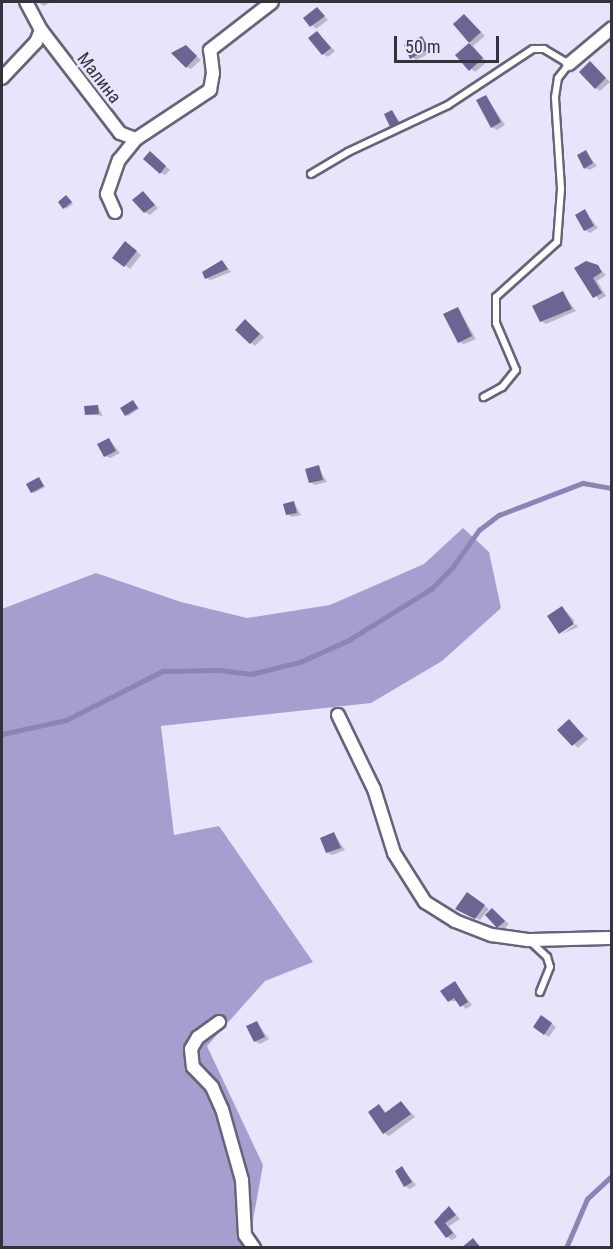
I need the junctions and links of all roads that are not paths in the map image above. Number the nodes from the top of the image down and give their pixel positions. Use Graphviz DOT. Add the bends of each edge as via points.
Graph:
graph roads {
  1 [pos="26,2"];
  2 [pos="272,2"];
  3 [pos="612,28"];
  4 [pos="41,30"];
  5 [pos="569,64"];
  6 [pos="2,78"];
  7 [pos="136,139"];
  8 [pos="311,174"];
  9 [pos="115,212"];
  10 [pos="484,397"];
  11 [pos="338,715"];
  12 [pos="612,938"];
  13 [pos="528,940"];
  14 [pos="540,992"];
  15 [pos="219,1022"];
  16 [pos="254,1248"];
  1 -- 4 [label="street, Малина"];
  2 -- 7 [label="street" via="210,50 210,90"];
  3 -- 5 [label="street"];
  4 -- 6 [label="street" via="36,42"];
  4 -- 7 [label="street, Малина" via="120,133"];
  5 -- 8 [label="lane" via="544,48 533,49 448,105 348,152"];
  5 -- 10 [label="lane" via="558,78 555,98 561,189 556,242 496,297 496,323 516,370 502,387"];
  7 -- 9 [label="street" via="111,174 107,194"];
  11 -- 13 [label="street" via="374,789 394,853 425,902 455,921 492,935"];
  12 -- 13 [label="street"];
  13 -- 14 [label="lane" via="547,957 549,967"];
  15 -- 16 [label="street" via="198,1036 190,1049 193,1067 212,1088 233,1144 242,1180 246,1235"];
}
